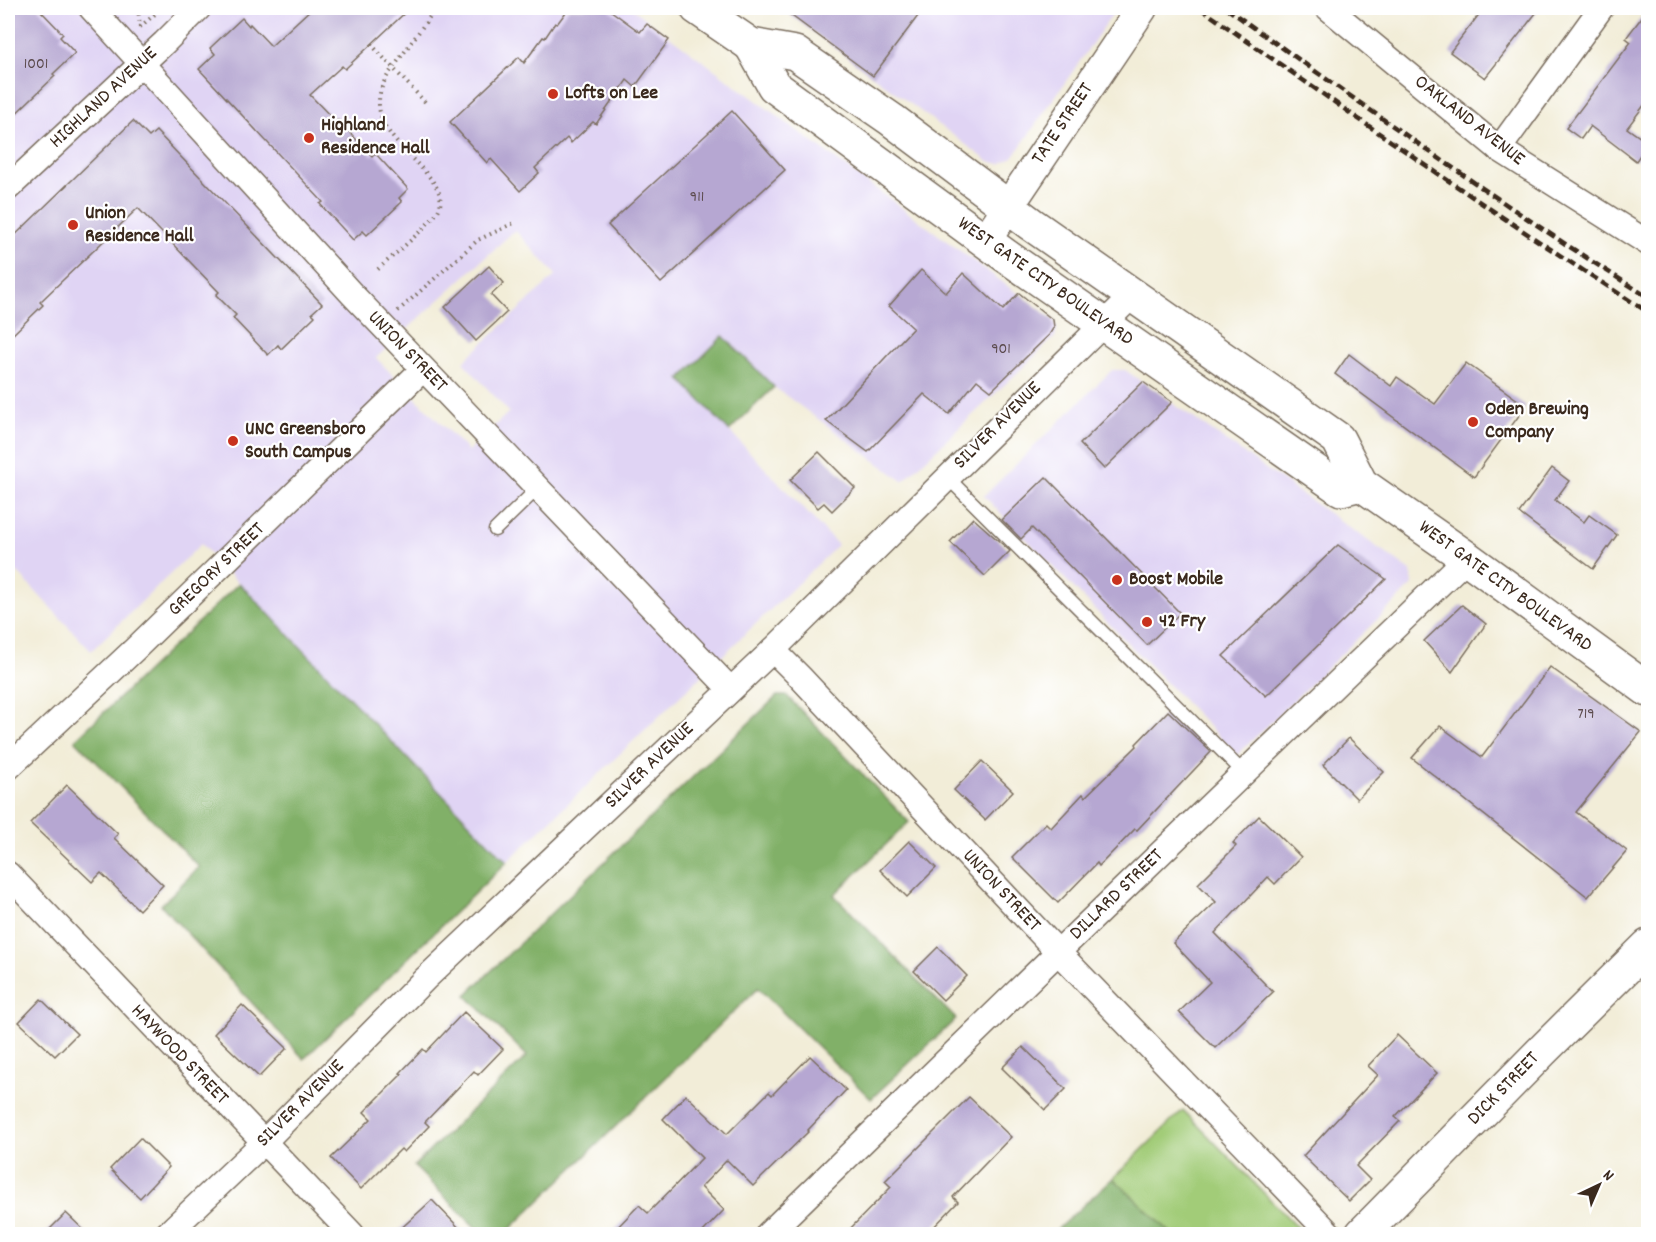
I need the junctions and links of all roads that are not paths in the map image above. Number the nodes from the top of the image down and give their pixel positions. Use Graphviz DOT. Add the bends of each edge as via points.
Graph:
graph roads {
  1 [pos="91,8"];
  2 [pos="200,8"];
  3 [pos="697,8"];
  4 [pos="1142,8"];
  5 [pos="1328,8"];
  6 [pos="1601,8"];
  7 [pos="751,45"];
  8 [pos="142,63"];
  9 [pos="1499,149"];
  10 [pos="8,188"];
  11 [pos="1009,208"];
  12 [pos="985,241"];
  13 [pos="1648,243"];
  14 [pos="1132,296"];
  15 [pos="1102,323"];
  16 [pos="423,369"];
  17 [pos="947,477"];
  18 [pos="1361,484"];
  19 [pos="538,489"];
  20 [pos="495,530"];
  21 [pos="1467,558"];
  22 [pos="773,650"];
  23 [pos="730,689"];
  24 [pos="1648,690"];
  25 [pos="8,768"];
  26 [pos="1244,773"];
  27 [pos="8,874"];
  28 [pos="1648,946"];
  29 [pos="1058,952"];
  30 [pos="263,1143"];
  31 [pos="167,1234"];
  32 [pos="352,1234"];
  33 [pos="768,1234"];
  34 [pos="1330,1234"];
  35 [pos="1362,1234"];
  1 -- 8 [label="street, UNION STREET"];
  2 -- 8 [label="street, HIGHLAND AVENUE"];
  3 -- 7 [label="main road, WEST GATE CITY BOULEVARD"];
  4 -- 11 [label="street, TATE STREET"];
  5 -- 9 [label="street, OAKLAND AVENUE"];
  6 -- 9 [label="street"];
  7 -- 11 [label="main road, WEST GATE CITY BOULEVARD" via="795,52"];
  7 -- 12 [label="main road, WEST GATE CITY BOULEVARD" via="774,86"];
  8 -- 10 [label="street, HIGHLAND AVENUE"];
  8 -- 16 [label="street, UNION STREET"];
  9 -- 13 [label="street, OAKLAND AVENUE"];
  11 -- 12 [label="street, TATE STREET"];
  11 -- 14 [label="main road, WEST GATE CITY BOULEVARD"];
  12 -- 15 [label="main road, WEST GATE CITY BOULEVARD"];
  14 -- 15 [label="street, SILVER AVENUE"];
  14 -- 18 [label="main road, WEST GATE CITY BOULEVARD" via="1338,439"];
  15 -- 17 [label="street, SILVER AVENUE"];
  15 -- 18 [label="main road, WEST GATE CITY BOULEVARD" via="1341,489"];
  16 -- 19 [label="street, UNION STREET"];
  16 -- 25 [label="street, GREGORY STREET"];
  17 -- 22 [label="street, SILVER AVENUE"];
  17 -- 26 [label="lane"];
  18 -- 21 [label="main road, WEST GATE CITY BOULEVARD"];
  19 -- 20 [label="lane"];
  19 -- 23 [label="street, UNION STREET"];
  21 -- 24 [label="main road, WEST GATE CITY BOULEVARD"];
  21 -- 26 [label="street, DILLARD STREET"];
  22 -- 23 [label="street, SILVER AVENUE"];
  22 -- 29 [label="street, UNION STREET"];
  23 -- 30 [label="street, SILVER AVENUE" via="425,980"];
  26 -- 29 [label="street, DILLARD STREET"];
  27 -- 30 [label="street, HAYWOOD STREET"];
  28 -- 35 [label="main road, DICK STREET"];
  29 -- 33 [label="street, DILLARD STREET"];
  29 -- 34 [label="street, UNION STREET"];
  30 -- 31 [label="street, SILVER AVENUE"];
  30 -- 32 [label="street, HAYWOOD STREET"];
}
